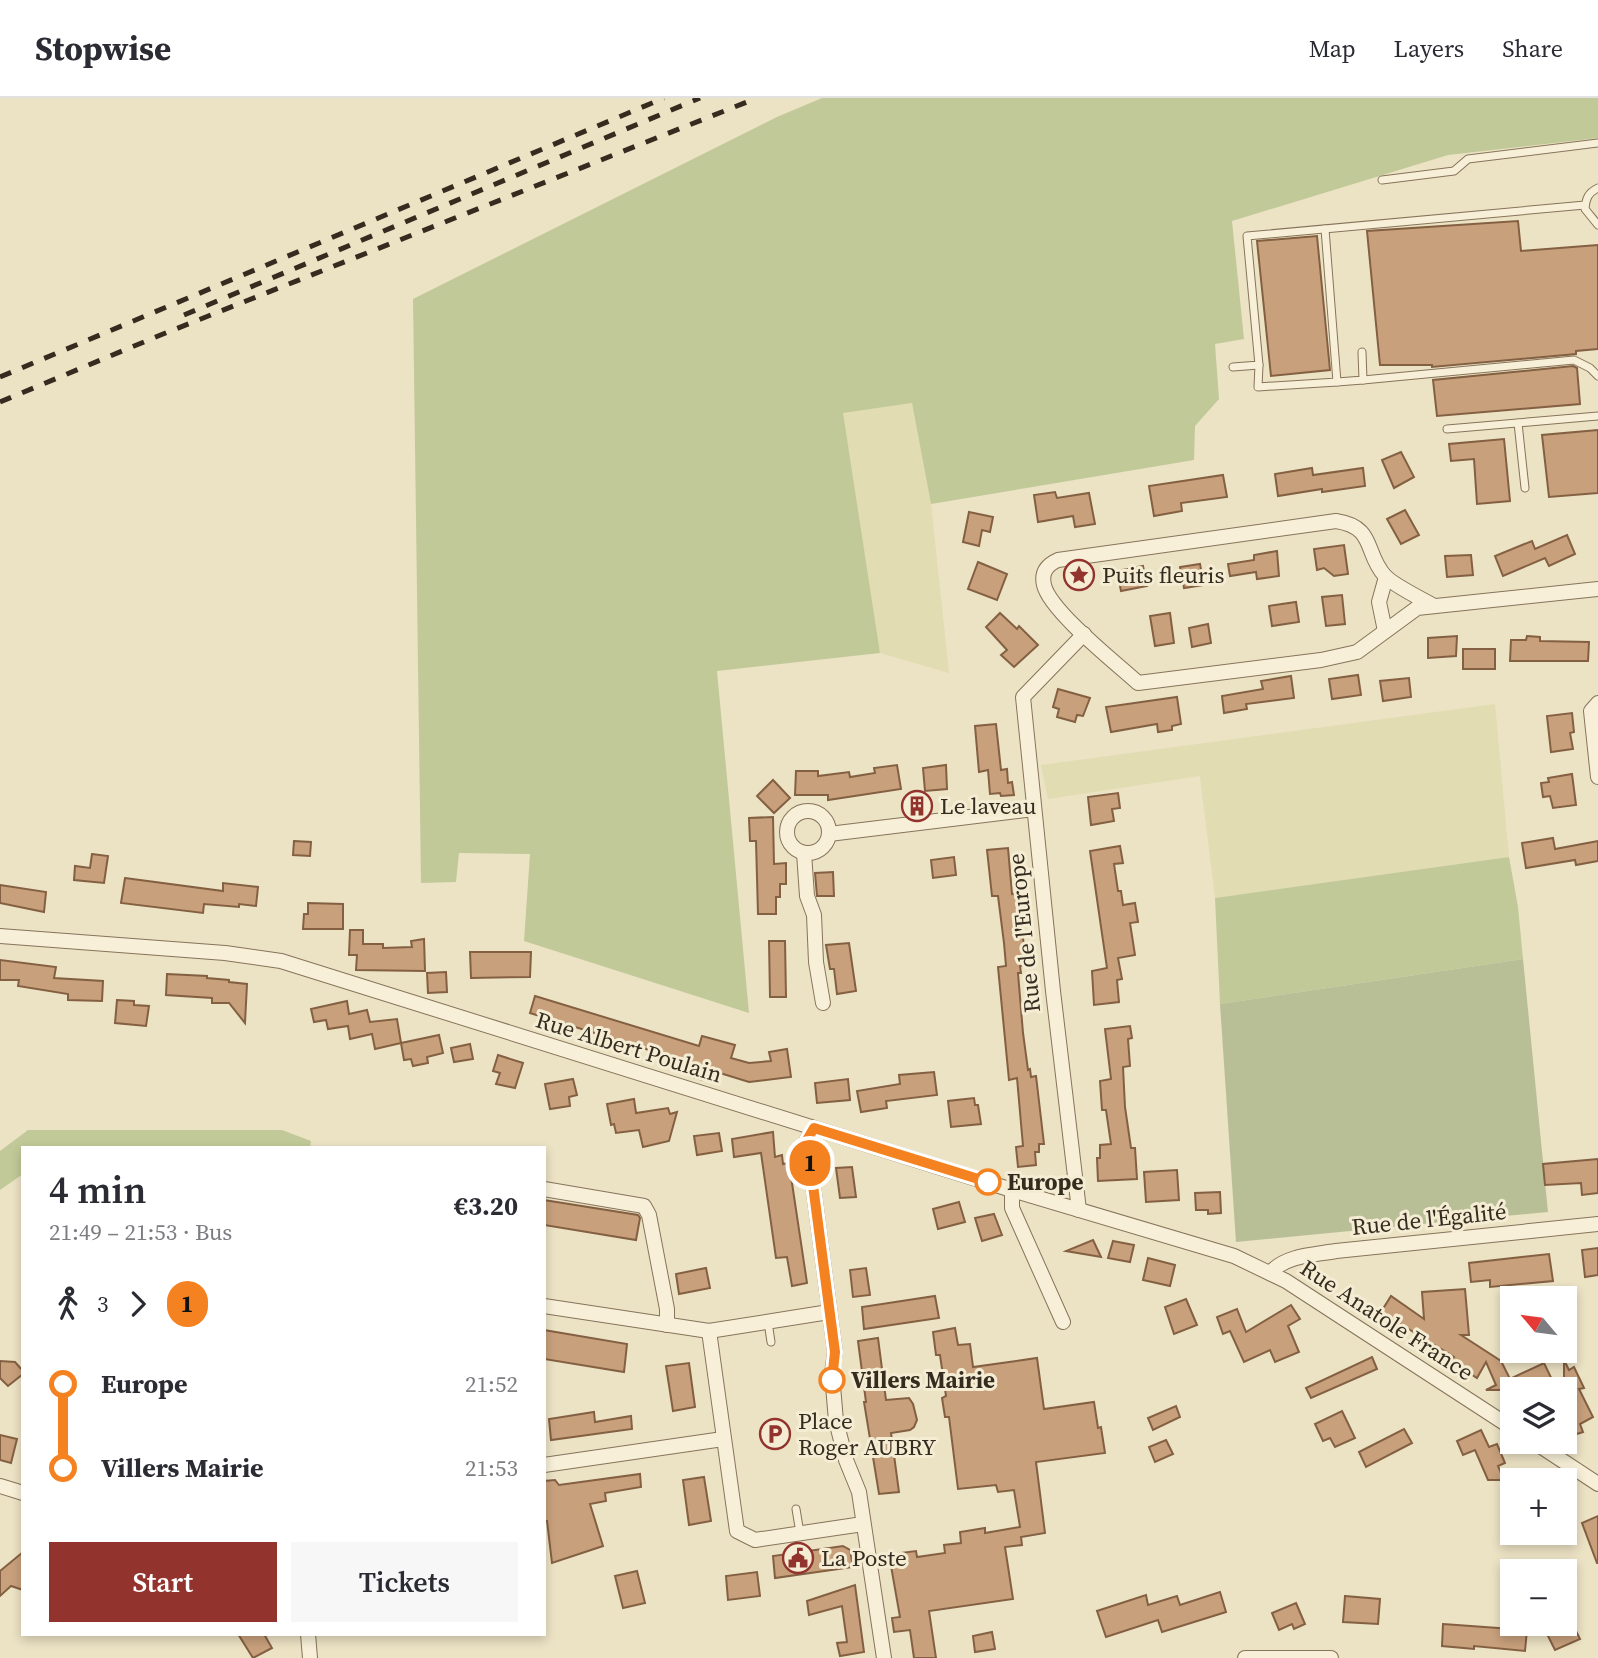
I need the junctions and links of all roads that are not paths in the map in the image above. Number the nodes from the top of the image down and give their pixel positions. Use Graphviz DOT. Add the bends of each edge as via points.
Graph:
graph roads {
  1 [pos="1598,143"];
  2 [pos="1382,180"];
  3 [pos="1598,188"];
  4 [pos="1585,205"];
  5 [pos="1598,225"];
  6 [pos="1325,229"];
  7 [pos="1362,352"];
  8 [pos="1259,365"];
  9 [pos="1233,367"];
  10 [pos="1598,376"];
  11 [pos="1363,380"];
  12 [pos="1337,382"];
  13 [pos="1598,416"];
  14 [pos="1518,423"];
  15 [pos="1447,429"];
  16 [pos="1525,488"];
  17 [pos="1385,577"];
  18 [pos="1598,589"];
  19 [pos="1434,606"];
  20 [pos="1385,631"];
  21 [pos="1084,634"];
  22 [pos="1598,703"];
  23 [pos="1598,777"];
  24 [pos="1034,809"];
  25 [pos="829,834"];
  26 [pos="804,853"];
  27 [pos="0,936"];
  28 [pos="823,1003"];
  29 [pos="814,1128"];
  30 [pos="546,1189"];
  31 [pos="1012,1190"];
  32 [pos="1079,1210"];
  33 [pos="1598,1224"];
  34 [pos="1234,1256"];
  35 [pos="1270,1273"];
  36 [pos="546,1306"];
  37 [pos="830,1312"];
  38 [pos="768,1321"];
  39 [pos="1063,1322"];
  40 [pos="667,1325"];
  41 [pos="709,1331"];
  42 [pos="771,1342"];
  43 [pos="1500,1420"];
  44 [pos="723,1439"];
  45 [pos="1552,1454"];
  46 [pos="546,1465"];
  47 [pos="1598,1484"];
  48 [pos="0,1486"];
  49 [pos="21,1492"];
  50 [pos="796,1509"];
  51 [pos="863,1524"];
  52 [pos="800,1533"];
  53 [pos="308,1636"];
  54 [pos="310,1658"];
  55 [pos="884,1658"];
  56 [pos="1245,1658"];
  57 [pos="1331,1658"];
  1 -- 2 [label="lane" via="1468,159 1454,171"];
  3 -- 4 [label="lane" via="1590,192"];
  4 -- 5 [label="lane"];
  4 -- 6 [label="lane"];
  6 -- 8 [label="lane" via="1247,236"];
  6 -- 12 [label="lane"];
  7 -- 11 [label="lane"];
  8 -- 9 [label="lane"];
  8 -- 12 [label="lane" via="1258,387"];
  10 -- 11 [label="lane" via="1574,360"];
  11 -- 12 [label="lane"];
  13 -- 14 [label="lane"];
  14 -- 15 [label="lane"];
  14 -- 16 [label="lane"];
  17 -- 19 [label="street"];
  17 -- 20 [label="street" via="1379,602"];
  17 -- 21 [label="street" via="1360,529 1336,521 1058,560 1043,572 1043,582 1047,593"];
  18 -- 19 [label="street"];
  19 -- 20 [label="street" via="1417,608"];
  20 -- 21 [label="street" via="1357,652 1321,660 1138,683"];
  21 -- 24 [label="street, Rue de l'Europe" via="1023,697"];
  22 -- 23 [label="street" via="1591,711"];
  24 -- 25 [label="street"];
  24 -- 32 [label="street, Rue de l'Europe"];
  25 -- 26 [label="street" via="824,847"];
  25 -- 26 [label="street" via="826,821 815,812 795,816 788,827 789,841"];
  26 -- 28 [label="street"];
  27 -- 29 [label="street, Rue Albert Poulain" via="281,961"];
  29 -- 31 [label="street, Rue Albert Poulain"];
  29 -- 37 [label="street" via="807,1140"];
  30 -- 40 [label="street" via="644,1206"];
  31 -- 32 [label="street, Rue Albert Poulain"];
  31 -- 39 [label="street" via="1012,1208"];
  32 -- 34 [label="street, Rue Albert Poulain"];
  33 -- 35 [label="street, Rue de l'Égalité" via="1336,1251 1294,1258"];
  34 -- 35 [label="street, Rue Anatole France"];
  35 -- 43 [label="street, Rue Anatole France"];
  36 -- 40 [label="street"];
  37 -- 38 [label="street"];
  37 -- 51 [label="street" via="836,1421 859,1492"];
  38 -- 41 [label="street"];
  38 -- 42 [label="lane"];
  40 -- 41 [label="street"];
  41 -- 44 [label="street"];
  44 -- 46 [label="street"];
  44 -- 52 [label="street" via="737,1531 755,1539"];
  45 -- 47 [label="street"];
  48 -- 49 [label="street"];
  50 -- 52 [label="lane"];
  51 -- 52 [label="street"];
  51 -- 55 [label="street"];
  53 -- 54 [label="street"];
  56 -- 57 [label="street"];
}
